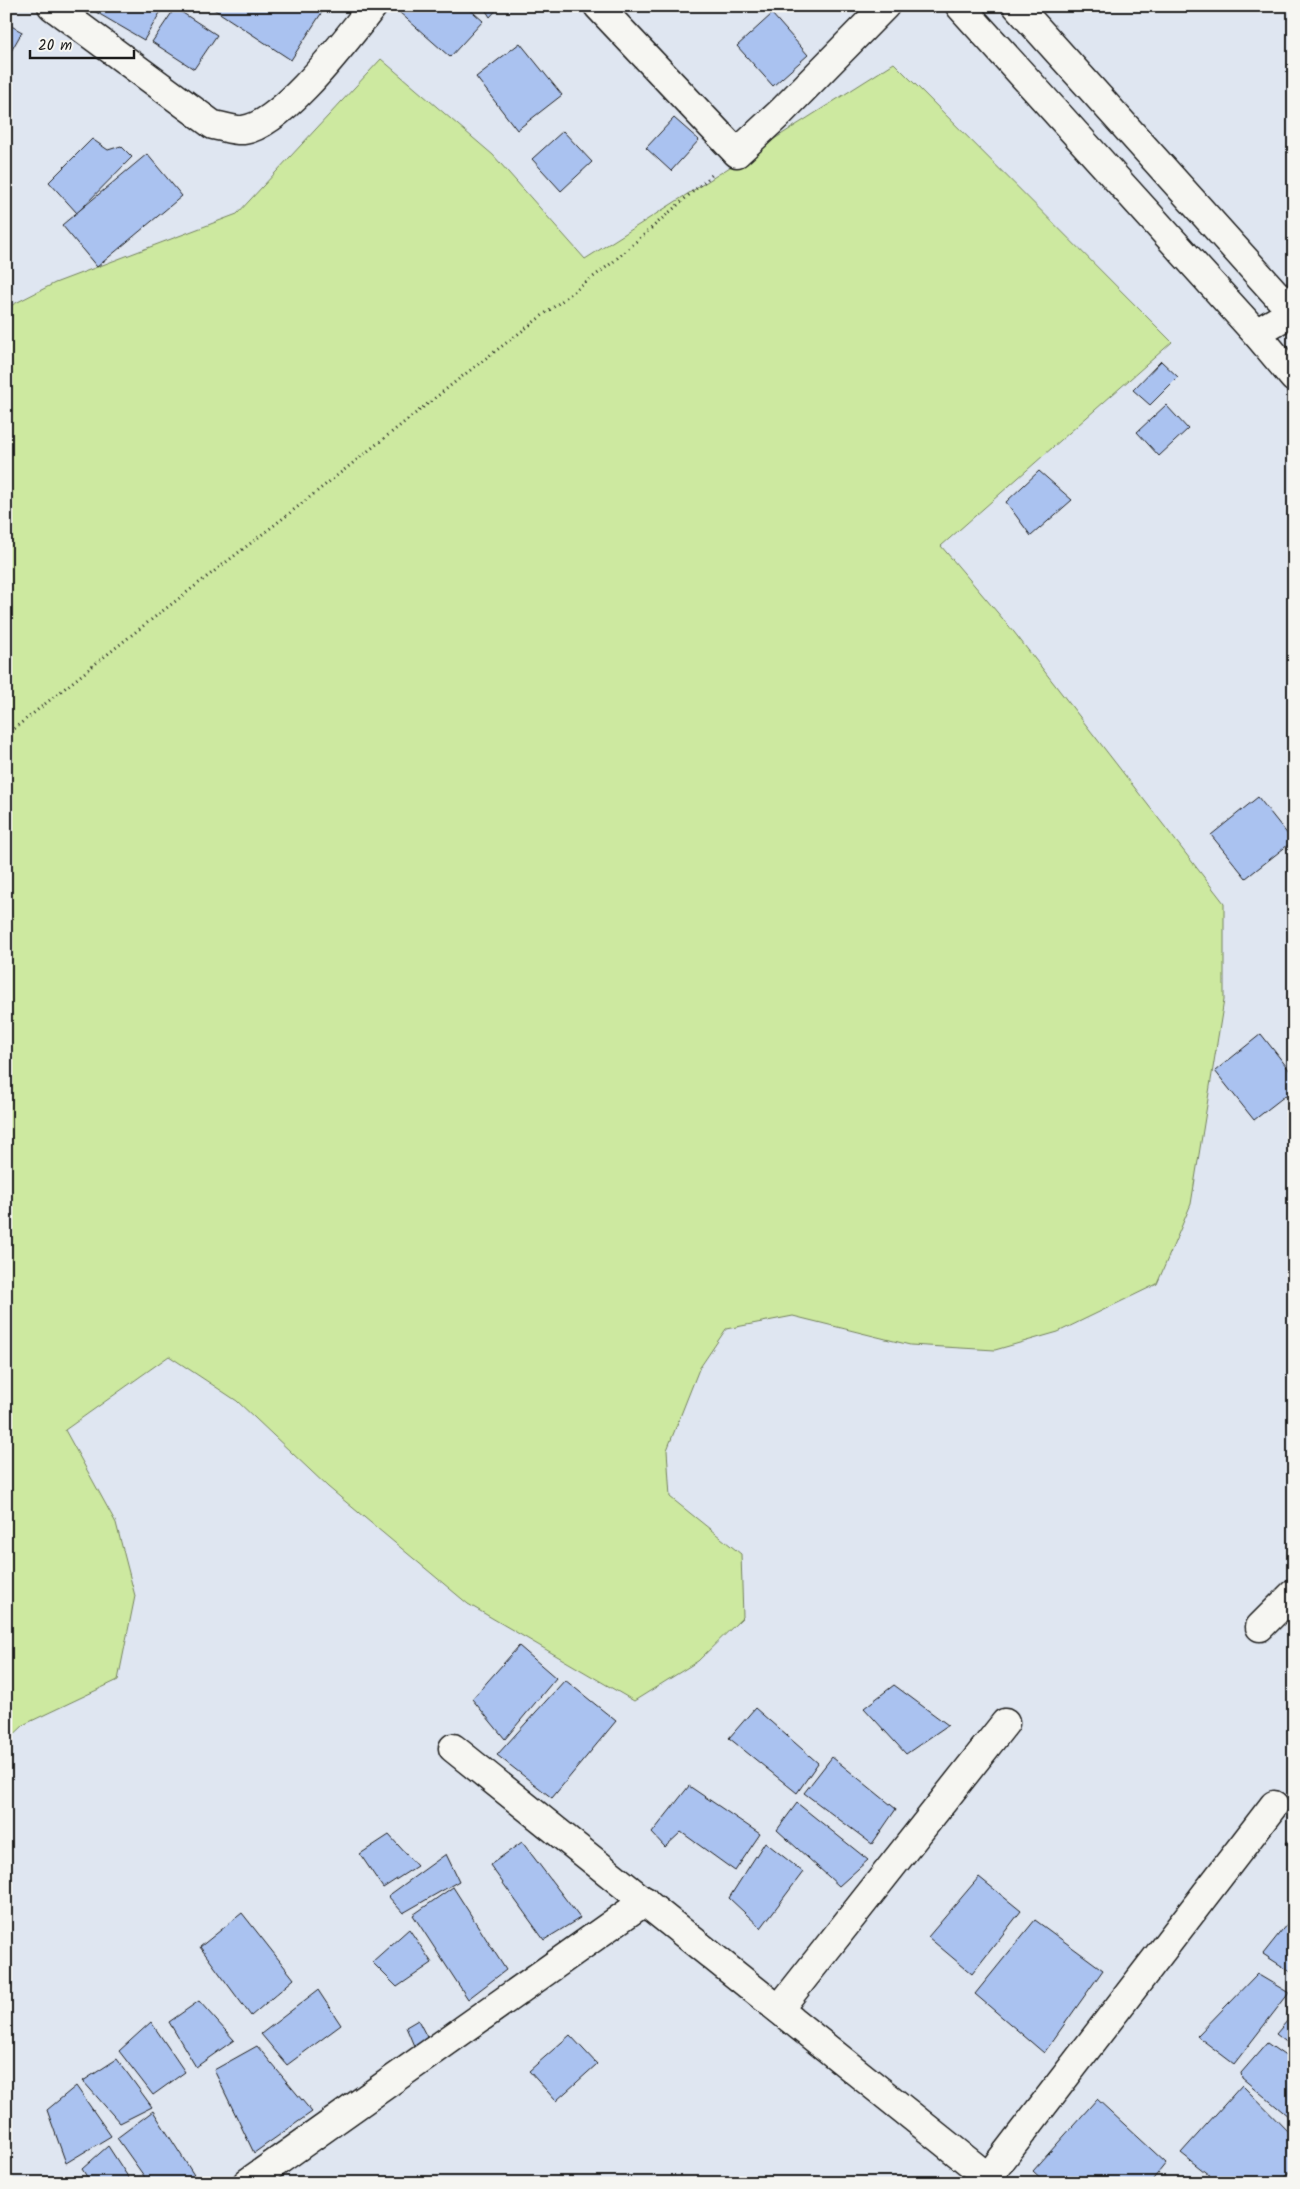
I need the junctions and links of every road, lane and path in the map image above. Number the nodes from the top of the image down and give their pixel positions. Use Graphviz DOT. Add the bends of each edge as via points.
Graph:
graph roads {
  1 [pos="52,6"];
  2 [pos="373,6"];
  3 [pos="598,6"];
  4 [pos="885,6"];
  5 [pos="960,6"];
  6 [pos="1017,6"];
  7 [pos="737,153"];
  8 [pos="1293,313"];
  9 [pos="1256,333"];
  10 [pos="1294,378"];
  11 [pos="6,736"];
  12 [pos="1294,1593"];
  13 [pos="1260,1627"];
  14 [pos="1005,1723"];
  15 [pos="453,1748"];
  16 [pos="1274,1806"];
  17 [pos="645,1901"];
  18 [pos="779,2009"];
  19 [pos="991,2180"];
  20 [pos="247,2183"];
  1 -- 2 [label="street" via="213,124 244,130 285,108"];
  3 -- 7 [label="street"];
  4 -- 7 [label="street"];
  5 -- 9 [label="street"];
  6 -- 8 [label="street"];
  7 -- 11 [label="path" via="613,262 464,375"];
  8 -- 9 [label="street"];
  9 -- 10 [label="street"];
  12 -- 13 [label="street"];
  14 -- 18 [label="street"];
  15 -- 17 [label="street"];
  16 -- 19 [label="street"];
  17 -- 18 [label="street"];
  17 -- 20 [label="street"];
  18 -- 19 [label="street"];
}
